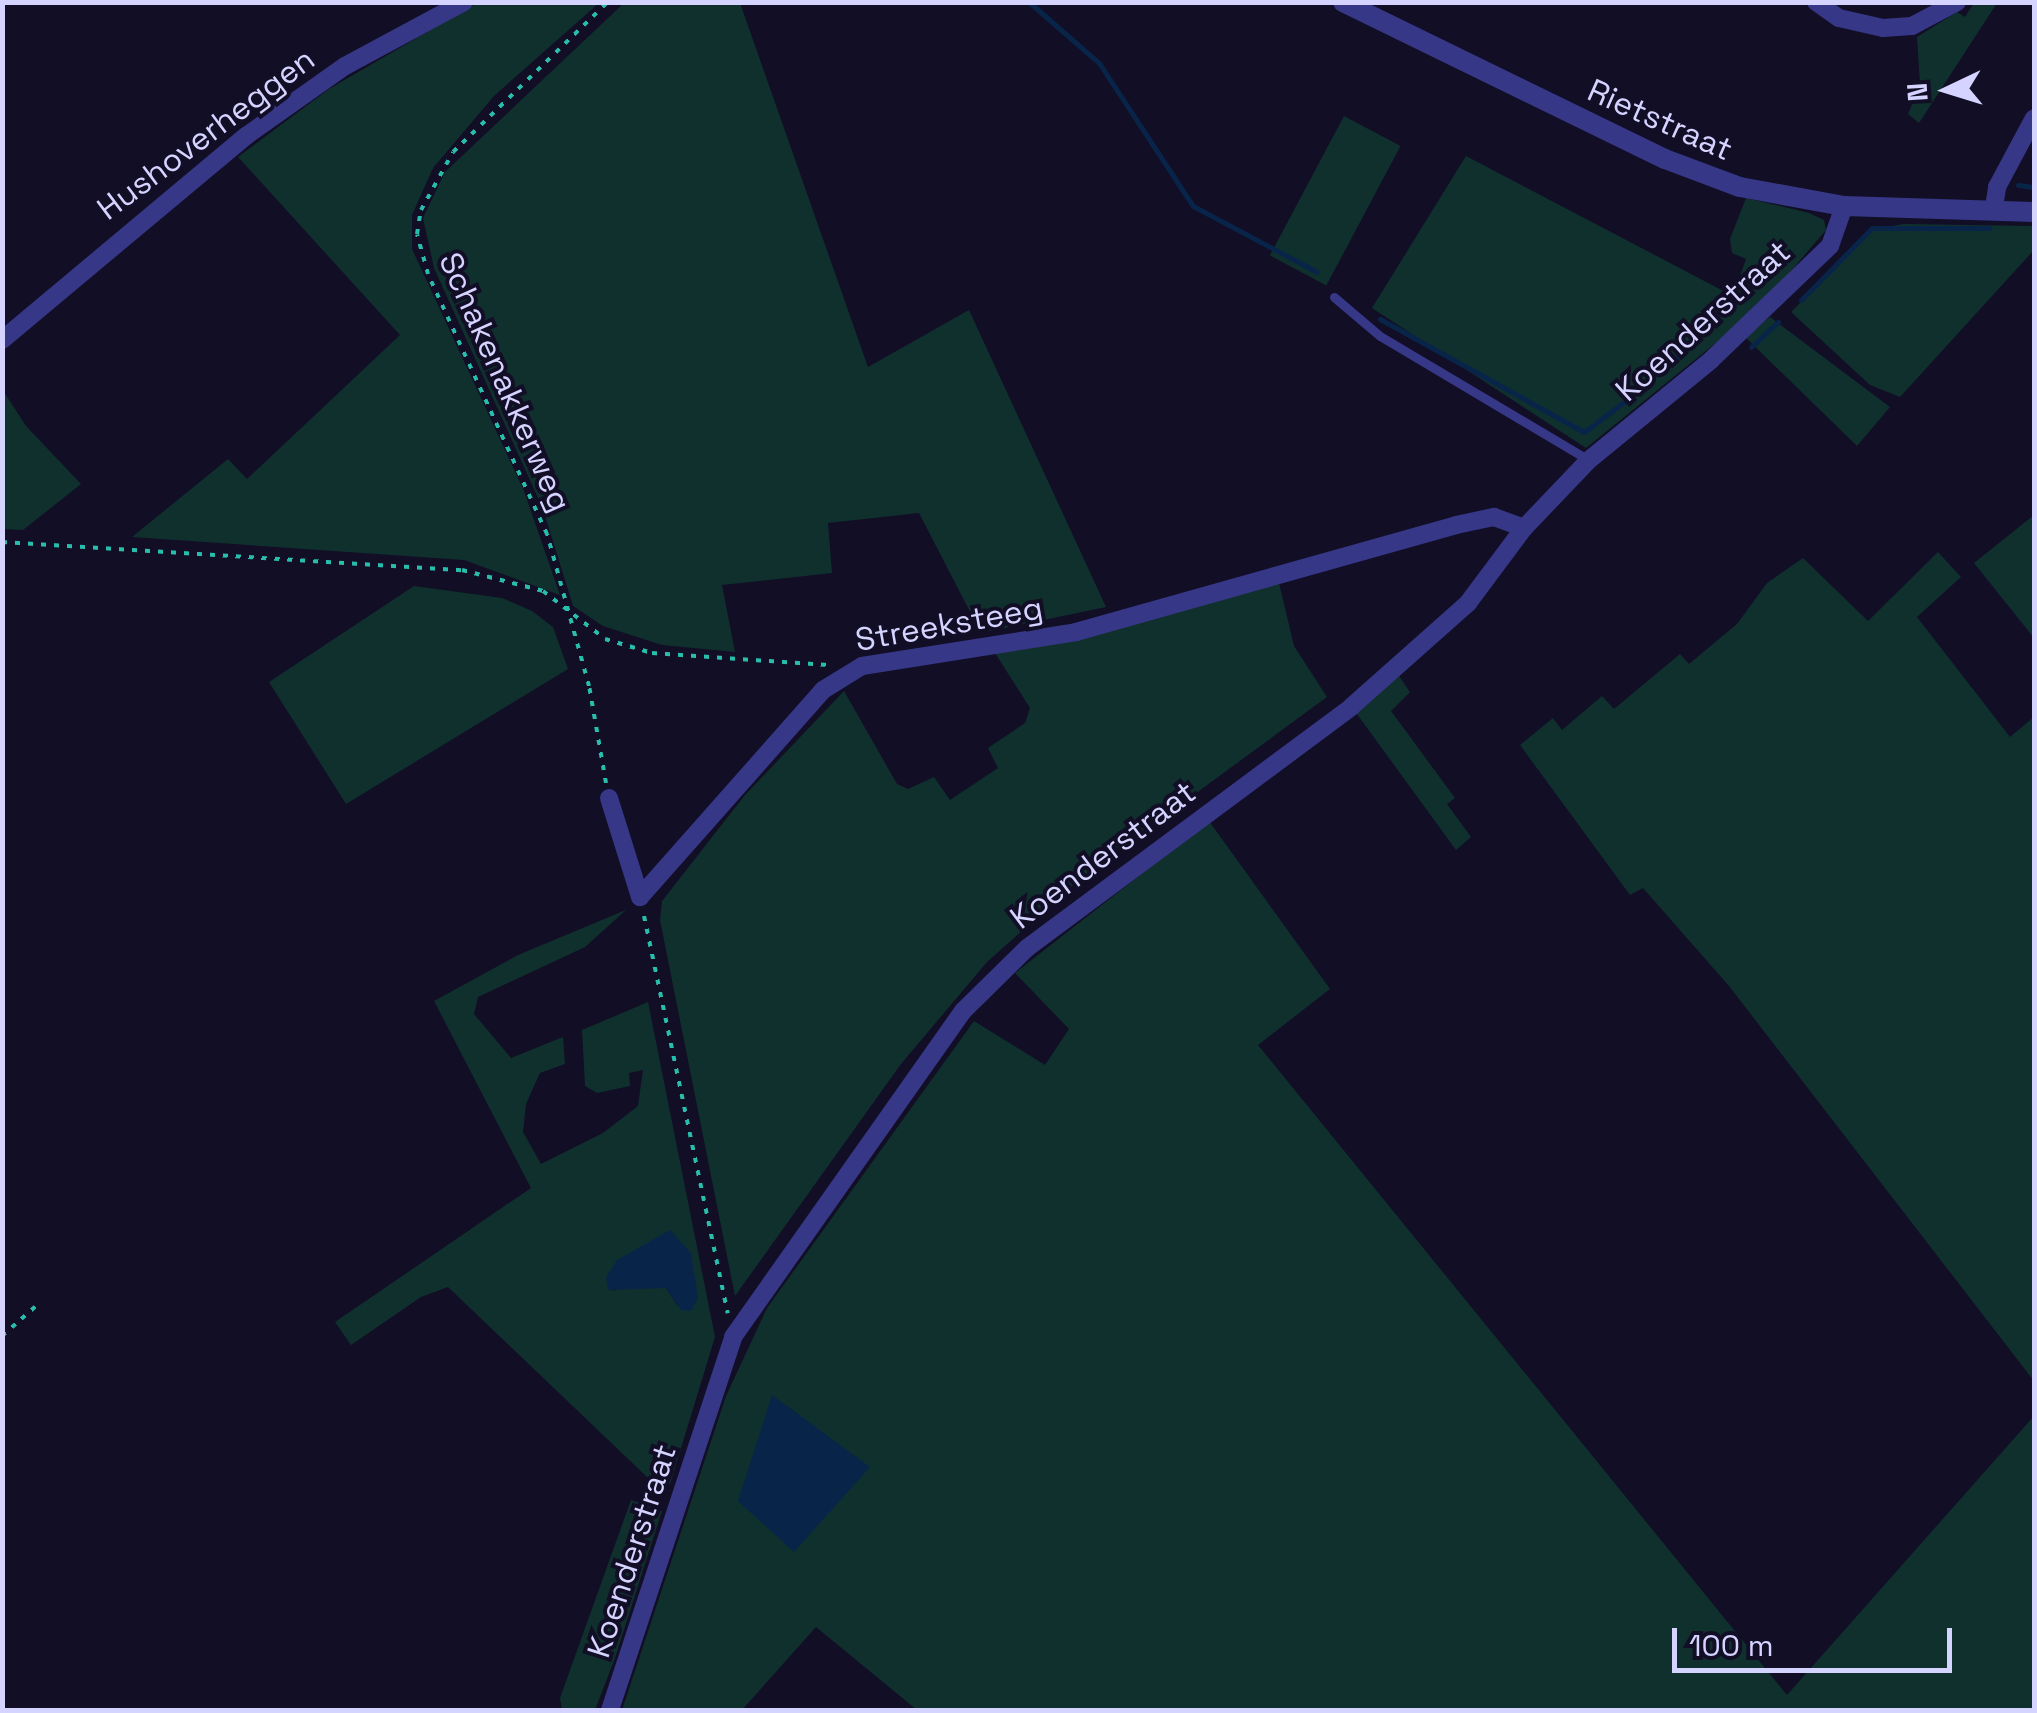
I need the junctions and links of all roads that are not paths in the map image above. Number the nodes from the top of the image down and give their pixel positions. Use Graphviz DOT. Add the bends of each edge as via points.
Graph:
graph roads {
  1 [pos="464,2"];
  2 [pos="1344,2"];
  3 [pos="1957,2"];
  4 [pos="1821,4"];
  5 [pos="2034,118"];
  6 [pos="1844,206"];
  7 [pos="1994,208"];
  8 [pos="2034,212"];
  9 [pos="1334,296"];
  10 [pos="2,340"];
  11 [pos="1590,460"];
  12 [pos="1524,528"];
  13 [pos="609,798"];
  14 [pos="610,1710"];
  1 -- 10 [label="street, Hushoverheggen" via="345,66 246,136"];
  2 -- 6 [label="street, Rietstraat" via="1698,174"];
  3 -- 4 [label="street" via="1912,26 1883,28"];
  5 -- 7 [label="street" via="1997,187"];
  6 -- 7 [label="street, Rietstraat"];
  6 -- 11 [label="street, Koenderstraat" via="1839,232 1803,274"];
  7 -- 8 [label="street, Rietstraat"];
  9 -- 11 [label="lane" via="1380,336"];
  11 -- 12 [label="street, Koenderstraat"];
  12 -- 13 [label="street, Streeksteeg" via="1494,517 1456,524 1076,632 862,666 823,690 640,897"];
  12 -- 14 [label="street, Koenderstraat" via="1468,603 1352,707 1027,948 963,1011 733,1337"];
}
